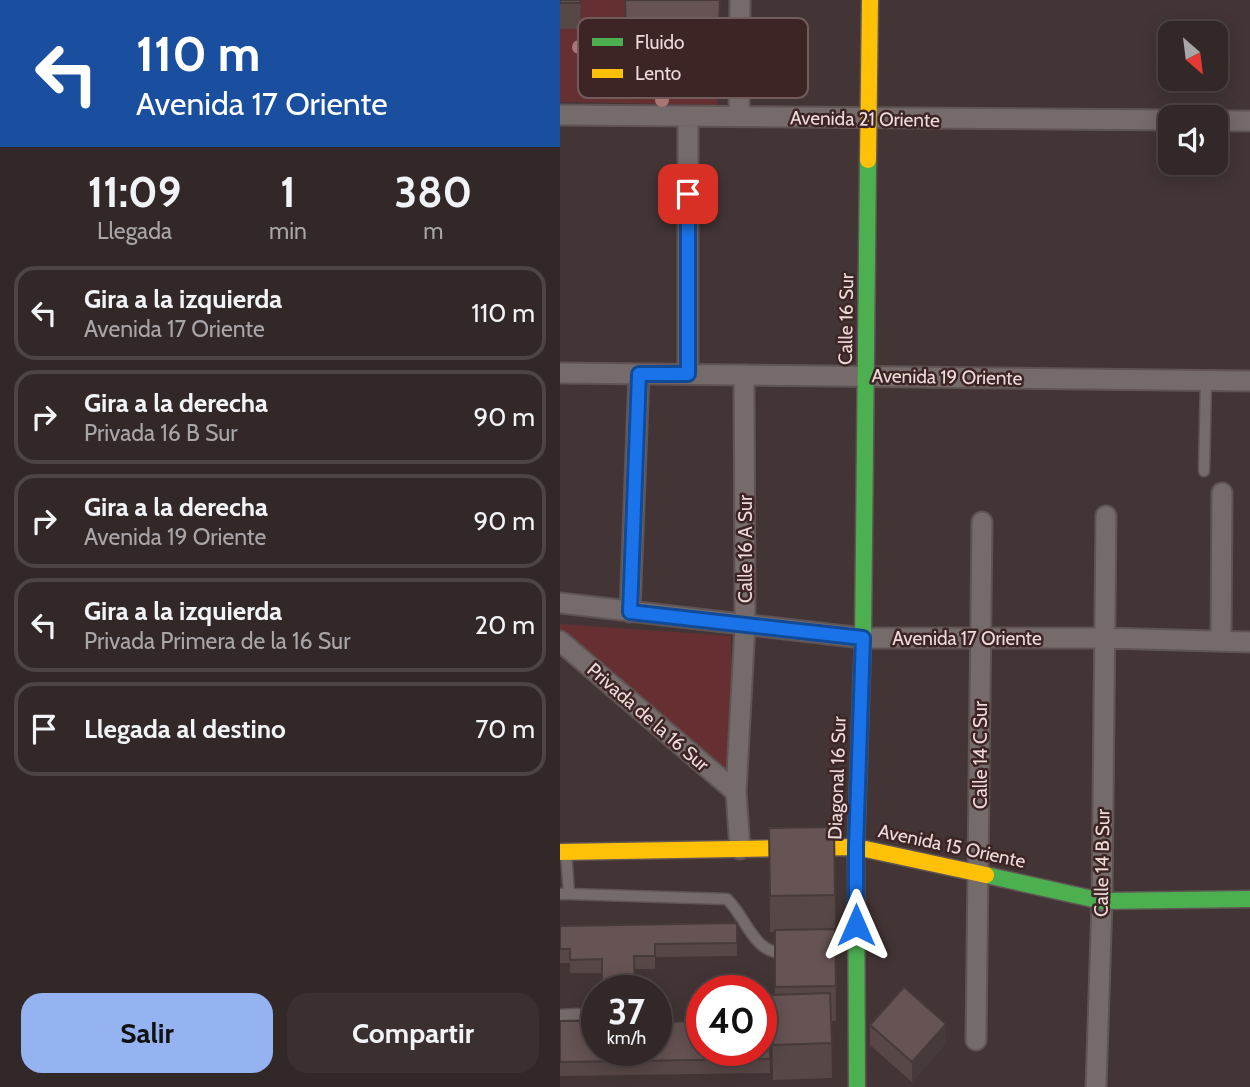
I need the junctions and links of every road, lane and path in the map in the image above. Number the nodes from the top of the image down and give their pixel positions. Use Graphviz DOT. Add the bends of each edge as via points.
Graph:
graph roads {
  1 [pos="740,0"];
  2 [pos="870,0"];
  3 [pos="740,18"];
  4 [pos="739,98"];
  5 [pos="560,115"];
  6 [pos="688,117"];
  7 [pos="739,117"];
  8 [pos="869,119"];
  9 [pos="1158,120"];
  10 [pos="1228,121"];
  11 [pos="1250,121"];
  12 [pos="560,373"];
  13 [pos="639,374"];
  14 [pos="688,374"];
  15 [pos="744,375"];
  16 [pos="866,376"];
  17 [pos="1206,380"];
  18 [pos="1250,381"];
  19 [pos="1204,471"];
  20 [pos="1223,493"];
  21 [pos="1106,516"];
  22 [pos="982,522"];
  23 [pos="560,603"];
  24 [pos="630,612"];
  25 [pos="745,626"];
  26 [pos="863,638"];
  27 [pos="981,638"];
  28 [pos="1105,638"];
  29 [pos="560,641"];
  30 [pos="1221,641"];
  31 [pos="1250,642"];
  32 [pos="736,792"];
  33 [pos="856,847"];
  34 [pos="740,849"];
  35 [pos="563,851"];
  36 [pos="979,872"];
  37 [pos="564,894"];
  38 [pos="1250,899"];
  39 [pos="1102,901"];
  40 [pos="790,953"];
  41 [pos="579,1014"];
  42 [pos="560,1015"];
  43 [pos="976,1040"];
  44 [pos="857,1087"];
  45 [pos="1096,1087"];
  1 -- 3 [label="street"];
  2 -- 8 [label="street, Calle 16 Sur"];
  4 -- 7 [label="street"];
  5 -- 6 [label="street, Avenida 21 Oriente"];
  6 -- 7 [label="street, Avenida 21 Oriente"];
  6 -- 14 [label="street"];
  7 -- 8 [label="street, Avenida 21 Oriente"];
  8 -- 9 [label="street, Avenida 21 Oriente"];
  8 -- 16 [label="street, Calle 16 Sur"];
  10 -- 11 [label="street"];
  12 -- 13 [label="street, Avenida 19 Oriente"];
  13 -- 14 [label="street, Avenida 19 Oriente"];
  13 -- 24 [label="street"];
  14 -- 15 [label="street, Avenida 19 Oriente"];
  15 -- 16 [label="street, Avenida 19 Oriente"];
  15 -- 25 [label="street, Calle 16 A Sur"];
  16 -- 17 [label="street, Avenida 19 Oriente"];
  16 -- 26 [label="street, Calle 16 Sur"];
  17 -- 18 [label="street, Avenida 19 Oriente"];
  17 -- 19 [label="lane"];
  20 -- 30 [label="street"];
  21 -- 28 [label="street, Calle 14 B Sur"];
  22 -- 27 [label="street, Calle 14 C Sur"];
  23 -- 24 [label="street, Avenida 17 Oriente"];
  24 -- 25 [label="street, Avenida 17 Oriente"];
  25 -- 26 [label="street, Avenida 17 Oriente"];
  25 -- 32 [label="street, Calle 16 A Sur"];
  26 -- 27 [label="street, Avenida 17 Oriente"];
  26 -- 33 [label="street, Diagonal 16 Sur"];
  27 -- 28 [label="street, Avenida 17 Oriente"];
  27 -- 36 [label="street, Calle 14 C Sur"];
  28 -- 30 [label="street, Avenida 17 Oriente"];
  28 -- 39 [label="street, Calle 14 B Sur"];
  29 -- 32 [label="street, Privada de la 16 Sur"];
  30 -- 31 [label="street, Avenida 17 Oriente"];
  32 -- 34 [label="street, Calle 16 A Sur"];
  33 -- 34 [label="street, Avenida 15 Oriente"];
  33 -- 36 [label="street, Avenida 15 Oriente"];
  33 -- 44 [label="street, Diagonal 16 Sur" via="850,952"];
  34 -- 35 [label="street, Avenida 15 Oriente"];
  35 -- 37 [label="lane"];
  36 -- 39 [label="street, Avenida 15 Oriente"];
  36 -- 43 [label="street, Calle 14 C Sur"];
  37 -- 40 [label="lane" via="727,899 762,948"];
  38 -- 39 [label="street, Avenida 15 Oriente"];
  39 -- 45 [label="street, Calle 14 B Sur"];
  41 -- 42 [label="lane"];
}
